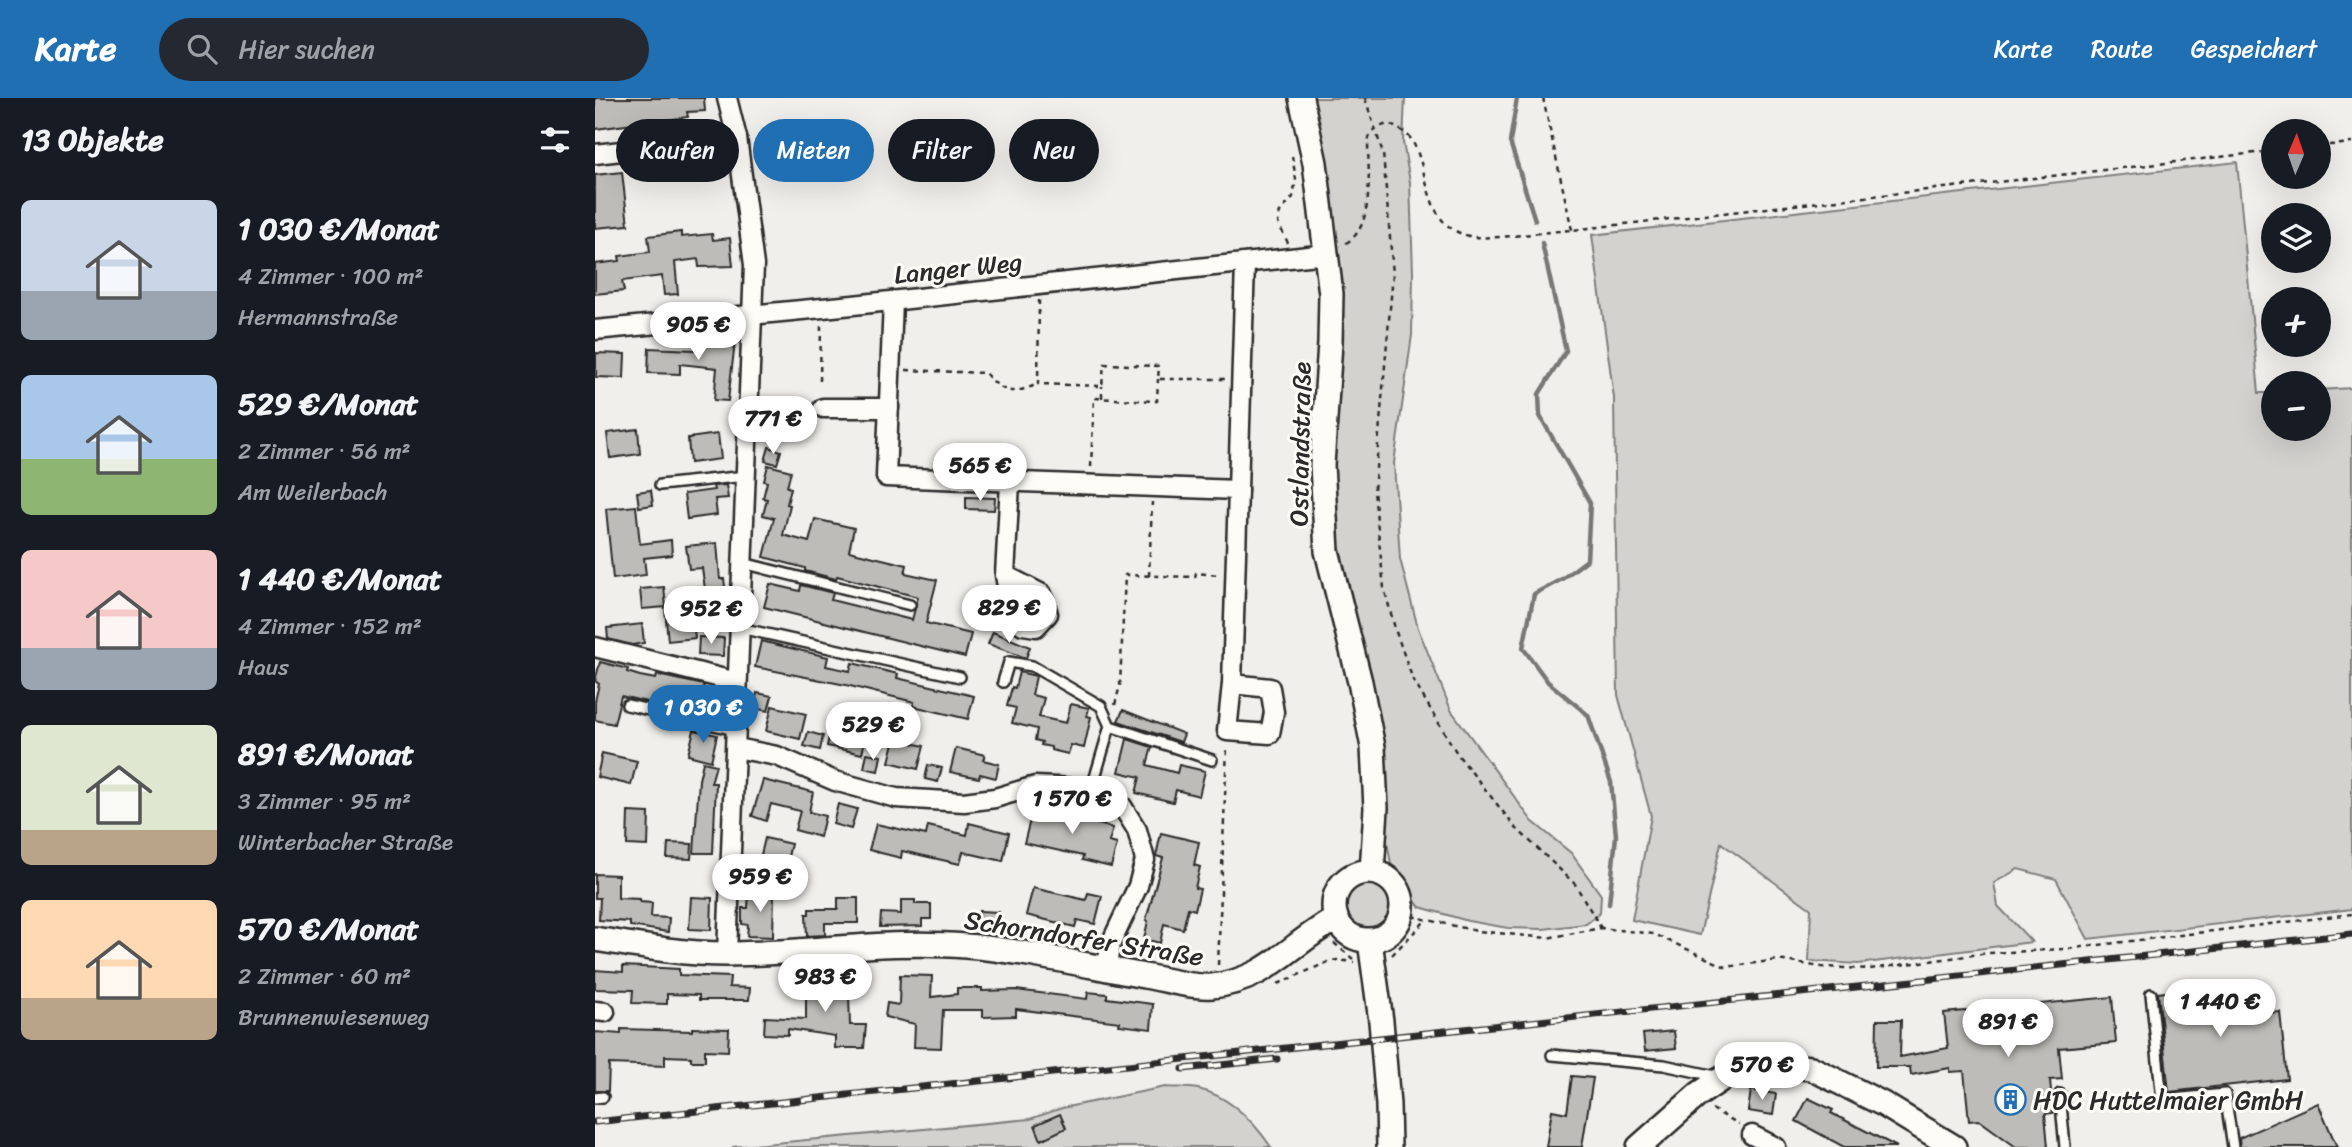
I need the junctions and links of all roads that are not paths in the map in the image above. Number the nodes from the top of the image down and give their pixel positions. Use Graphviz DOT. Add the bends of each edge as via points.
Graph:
graph roads {
  1 [pos="727,98"];
  2 [pos="1301,98"];
  3 [pos="732,119"];
  4 [pos="616,152"];
  5 [pos="739,153"];
  6 [pos="595,154"];
  7 [pos="1327,254"];
  8 [pos="1245,263"];
  9 [pos="893,301"];
  10 [pos="750,315"];
  11 [pos="595,331"];
  12 [pos="823,408"];
  13 [pos="889,408"];
  14 [pos="747,476"];
  15 [pos="1010,483"];
  16 [pos="660,485"];
  17 [pos="1238,490"];
  18 [pos="743,564"];
  19 [pos="1005,575"];
  20 [pos="910,605"];
  21 [pos="740,628"];
  22 [pos="595,647"];
  23 [pos="960,677"];
  24 [pos="737,682"];
  25 [pos="1003,682"];
  26 [pos="1232,684"];
  27 [pos="627,705"];
  28 [pos="1110,726"];
  29 [pos="736,739"];
  30 [pos="1212,760"];
  31 [pos="1091,792"];
  32 [pos="1372,872"];
  33 [pos="1328,924"];
  34 [pos="595,939"];
  35 [pos="1371,951"];
  36 [pos="727,954"];
  37 [pos="1106,969"];
  38 [pos="2151,994"];
  39 [pos="1552,1055"];
  40 [pos="1723,1077"];
  41 [pos="2060,1094"];
  42 [pos="1752,1135"];
  43 [pos="1951,1146"];
  44 [pos="1389,1147"];
  45 [pos="1639,1147"];
  46 [pos="1776,1147"];
  47 [pos="2065,1147"];
  48 [pos="2233,1147"];
  1 -- 3 [label="street"];
  2 -- 7 [label="street, Ostlandstraße"];
  4 -- 6 [label="street"];
  5 -- 10 [label="street" via="754,265"];
  7 -- 8 [label="street, Langer Weg"];
  7 -- 32 [label="street, Ostlandstraße" via="1330,343 1322,465 1327,551 1373,747"];
  8 -- 9 [label="street, Langer Weg"];
  8 -- 17 [label="street"];
  9 -- 10 [label="street, Langer Weg"];
  9 -- 13 [label="street"];
  10 -- 11 [label="street, Langer Weg"];
  10 -- 14 [label="street"];
  12 -- 13 [label="street"];
  13 -- 15 [label="street" via="887,477"];
  14 -- 16 [label="lane"];
  14 -- 18 [label="street"];
  15 -- 17 [label="street"];
  15 -- 19 [label="street"];
  17 -- 26 [label="street"];
  18 -- 20 [label="lane"];
  18 -- 21 [label="street"];
  21 -- 23 [label="lane"];
  21 -- 24 [label="street"];
  22 -- 24 [label="street"];
  24 -- 29 [label="street"];
  25 -- 28 [label="lane" via="1009,662 1032,666 1101,706"];
  26 -- 26 [label="street" via="1227,731 1271,734 1270,688"];
  27 -- 29 [label="lane"];
  28 -- 30 [label="lane"];
  28 -- 31 [label="lane"];
  29 -- 31 [label="street" via="835,781 896,798 964,802 1035,786"];
  29 -- 36 [label="street"];
  31 -- 37 [label="street" via="1122,806 1137,830 1145,860 1111,943"];
  32 -- 33 [label="street" via="1349,877 1341,886"];
  32 -- 35 [label="street" via="1393,882 1403,903 1398,925"];
  33 -- 35 [label="street"];
  33 -- 37 [label="street, Schorndorfer Straße" via="1249,978 1218,985"];
  34 -- 36 [label="street, Schorndorfer Straße"];
  35 -- 44 [label="street" via="1381,1021"];
  36 -- 37 [label="street, Schorndorfer Straße" via="853,946 965,946 1037,954"];
  38 -- 48 [label="lane" via="2162,1100 2225,1094"];
  39 -- 40 [label="lane" via="1664,1065"];
  40 -- 43 [label="street" via="1768,1064 1811,1068 1883,1104"];
  40 -- 45 [label="street"];
  41 -- 47 [label="lane"];
  42 -- 46 [label="street"];
}
